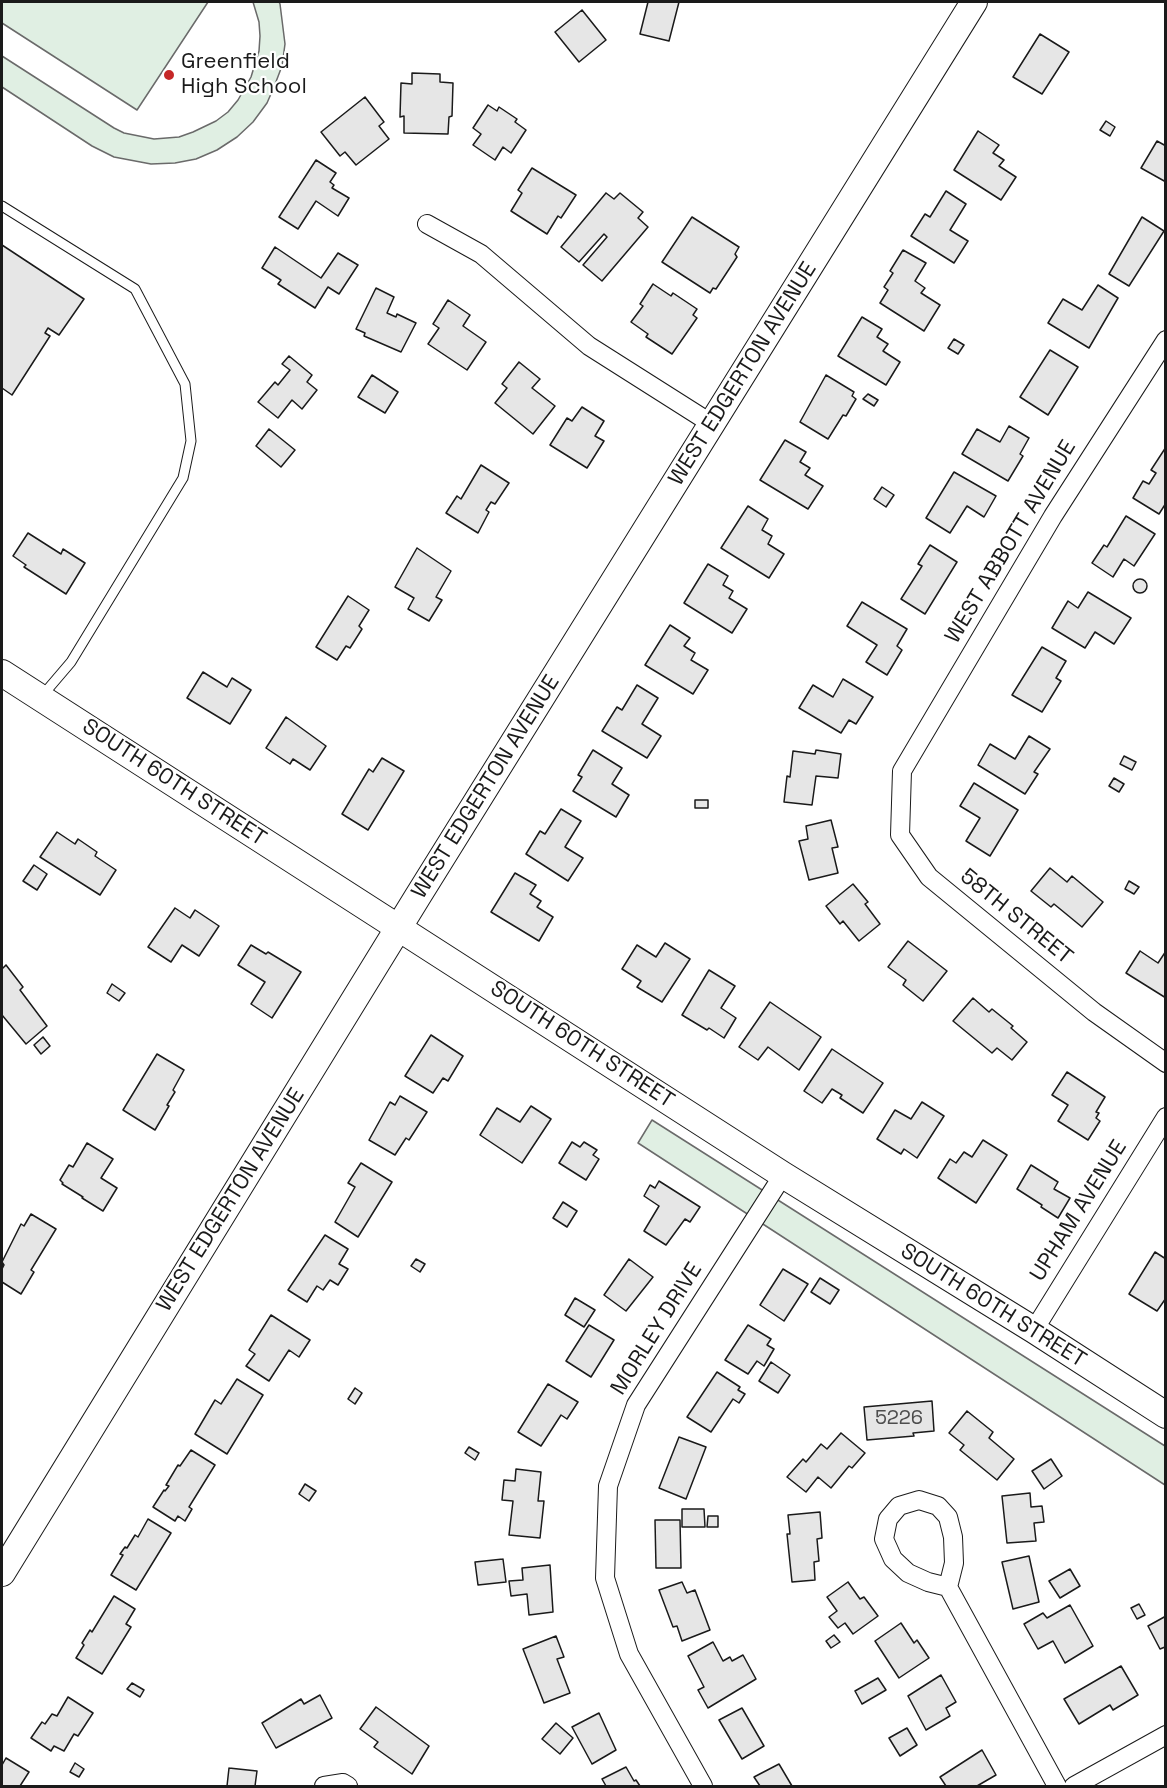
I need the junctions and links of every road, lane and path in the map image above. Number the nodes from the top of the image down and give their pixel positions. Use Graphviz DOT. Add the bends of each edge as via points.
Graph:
graph roads {
  1 [pos="974,2"];
  2 [pos="2,206"];
  3 [pos="427,224"];
  4 [pos="1166,340"];
  5 [pos="712,424"];
  6 [pos="2,673"];
  7 [pos="40,697"];
  8 [pos="902,771"];
  9 [pos="399,927"];
  10 [pos="1166,1063"];
  11 [pos="1166,1117"];
  12 [pos="783,1175"];
  13 [pos="1034,1330"];
  14 [pos="1166,1415"];
  15 [pos="2,1573"];
  16 [pos="948,1587"];
  17 [pos="1166,1735"];
  18 [pos="324,1786"];
  19 [pos="348,1786"];
  20 [pos="704,1786"];
  21 [pos="1057,1786"];
  22 [pos="1074,1786"];
  1 -- 5 [label="street, WEST EDGERTON AVENUE"];
  2 -- 7 [label="lane" via="135,289 185,384 191,441 183,478 71,662"];
  3 -- 5 [label="street" via="481,254 589,346"];
  4 -- 8 [label="street, WEST ABBOTT AVENUE" via="1053,516"];
  5 -- 9 [label="street, WEST EDGERTON AVENUE"];
  6 -- 7 [label="street, SOUTH 60TH STREET"];
  7 -- 9 [label="street, SOUTH 60TH STREET"];
  8 -- 10 [label="street, 58TH STREET" via="900,835 928,877 1094,1012"];
  9 -- 12 [label="street, SOUTH 60TH STREET"];
  9 -- 15 [label="street, WEST EDGERTON AVENUE"];
  11 -- 13 [label="street, UPHAM AVENUE"];
  12 -- 13 [label="street, SOUTH 60TH STREET"];
  12 -- 20 [label="street, MORLEY DRIVE" via="636,1405 608,1486 606,1578 629,1654"];
  13 -- 14 [label="street, SOUTH 60TH STREET"];
  16 -- 16 [label="street" via="954,1563 948,1517 938,1506 919,1500 899,1506 888,1519 884,1539 893,1559 908,1573"];
  16 -- 21 [label="street"];
  17 -- 22 [label="street"];
  18 -- 19 [label="street"];
}
